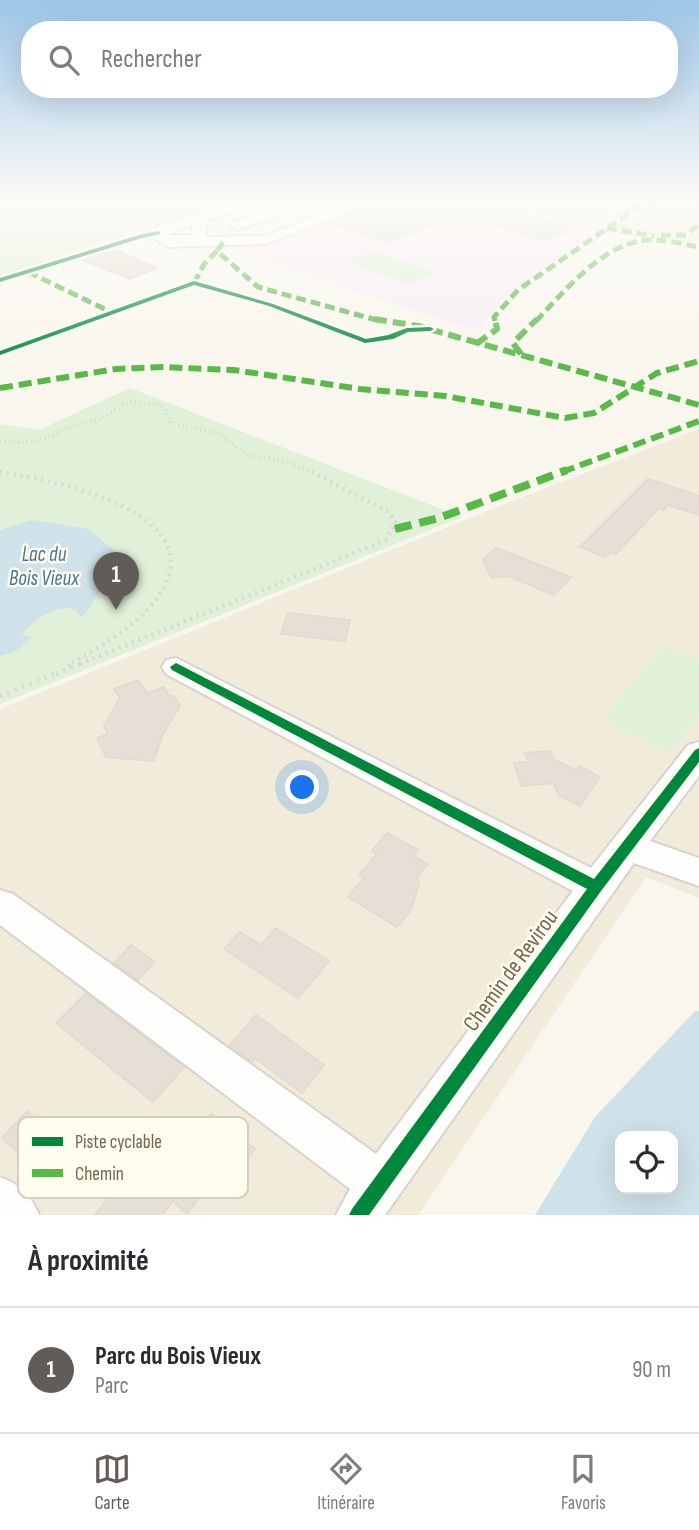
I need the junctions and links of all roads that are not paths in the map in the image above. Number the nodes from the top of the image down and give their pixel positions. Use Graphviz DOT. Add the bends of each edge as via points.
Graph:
graph roads {
  1 [pos="176,667"];
  2 [pos="699,752"];
  3 [pos="627,847"];
  4 [pos="699,872"];
  5 [pos="596,887"];
  6 [pos="0,905"];
  7 [pos="0,1199"];
  8 [pos="369,1200"];
  9 [pos="18,1215"];
  1 -- 5 [label="street"];
  2 -- 3 [label="street, Chemin de Revirou"];
  3 -- 4 [label="lane"];
  3 -- 5 [label="street, Chemin de Revirou"];
  5 -- 8 [label="street, Chemin de Revirou"];
  6 -- 8 [label="street"];
  7 -- 9 [label="street"];
}
